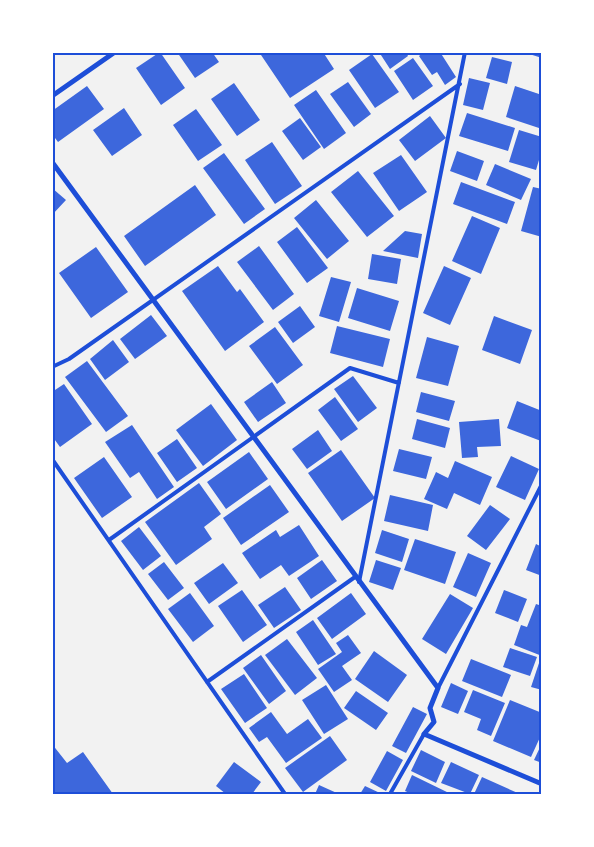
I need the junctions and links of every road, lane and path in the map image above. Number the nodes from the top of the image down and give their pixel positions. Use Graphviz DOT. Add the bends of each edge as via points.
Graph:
graph roads {
  1 [pos="115,52"];
  2 [pos="465,52"];
  3 [pos="460,84"];
  4 [pos="52,96"];
  5 [pos="52,162"];
  6 [pos="155,299"];
  7 [pos="52,368"];
  8 [pos="399,383"];
  9 [pos="255,437"];
  10 [pos="52,459"];
  11 [pos="542,484"];
  12 [pos="109,540"];
  13 [pos="355,577"];
  14 [pos="359,582"];
  15 [pos="207,682"];
  16 [pos="438,688"];
  17 [pos="424,734"];
  18 [pos="542,784"];
  19 [pos="285,794"];
  20 [pos="390,794"];
  1 -- 4 [label="street"];
  2 -- 3 [label="lane"];
  3 -- 6 [label="lane"];
  3 -- 8 [label="lane"];
  5 -- 6 [label="street"];
  6 -- 7 [label="lane"];
  6 -- 9 [label="street"];
  8 -- 9 [label="lane" via="350,368"];
  8 -- 14 [label="lane"];
  9 -- 12 [label="lane"];
  9 -- 13 [label="street"];
  10 -- 12 [label="lane"];
  11 -- 16 [label="lane"];
  12 -- 15 [label="lane"];
  13 -- 14 [label="street"];
  13 -- 15 [label="lane"];
  14 -- 16 [label="street"];
  15 -- 19 [label="lane"];
  16 -- 17 [label="street" via="430,708 434,722"];
  17 -- 18 [label="street"];
  17 -- 20 [label="lane"];
}
